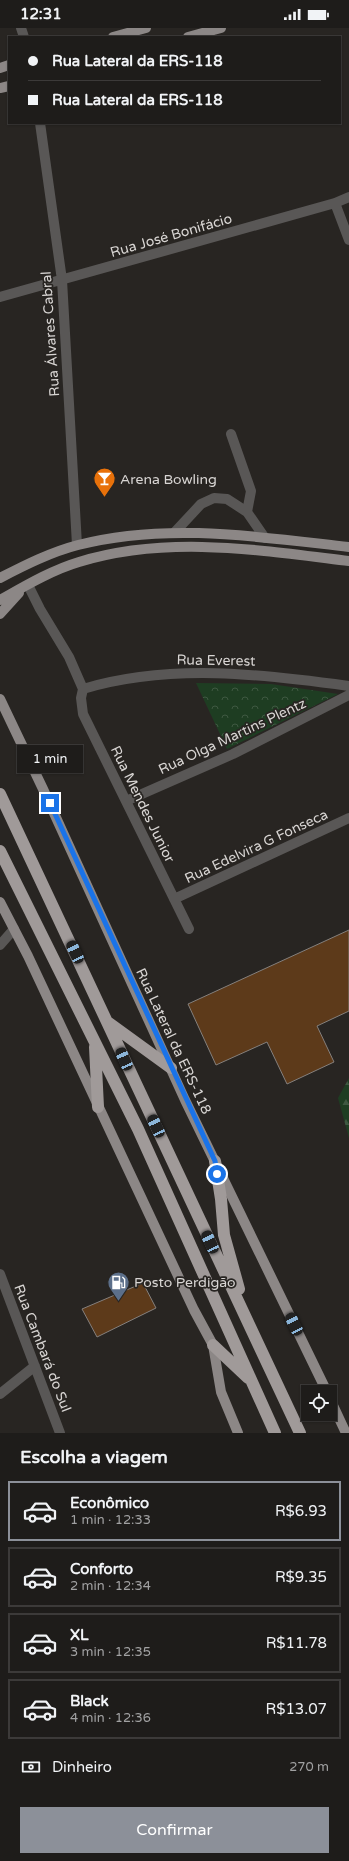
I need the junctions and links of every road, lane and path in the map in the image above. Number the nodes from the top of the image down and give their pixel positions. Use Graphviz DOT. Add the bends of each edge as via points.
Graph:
graph roads {
  1 [pos="143,28"];
  2 [pos="221,28"];
  3 [pos="116,36"];
  4 [pos="192,36"];
  5 [pos="40,124"];
  6 [pos="349,198"];
  7 [pos="335,203"];
  8 [pos="349,240"];
  9 [pos="62,280"];
  10 [pos="0,297"];
  11 [pos="231,434"];
  12 [pos="247,512"];
  13 [pos="174,533"];
  14 [pos="265,538"];
  15 [pos="78,545"];
  16 [pos="349,547"];
  17 [pos="349,561"];
  18 [pos="0,578"];
  19 [pos="28,585"];
  20 [pos="0,600"];
  21 [pos="0,614"];
  22 [pos="349,686"];
  23 [pos="83,689"];
  24 [pos="349,696"];
  25 [pos="0,700"];
  26 [pos="0,794"];
  27 [pos="126,801"];
  28 [pos="349,818"];
  29 [pos="0,851"];
  30 [pos="174,899"];
  31 [pos="0,902"];
  32 [pos="14,929"];
  33 [pos="189,929"];
  34 [pos="0,945"];
  35 [pos="108,1022"];
  36 [pos="95,1042"];
  37 [pos="171,1068"];
  38 [pos="98,1107"];
  39 [pos="215,1161"];
  40 [pos="0,1274"];
  41 [pos="244,1314"];
  42 [pos="214,1345"];
  43 [pos="35,1366"];
  44 [pos="253,1383"];
  45 [pos="324,1385"];
  46 [pos="0,1394"];
  47 [pos="337,1414"];
  48 [pos="60,1433"];
  49 [pos="238,1433"];
  50 [pos="276,1433"];
  51 [pos="300,1433"];
  52 [pos="346,1433"];
  1 -- 3 [label="main road"];
  2 -- 4 [label="main road"];
  5 -- 9 [label="street, Rua Álvares Cabral"];
  6 -- 7 [label="street, Rua José Bonifácio"];
  7 -- 8 [label="street"];
  7 -- 9 [label="street, Rua José Bonifácio"];
  9 -- 10 [label="street, Rua José Bonifácio"];
  9 -- 15 [label="street, Rua Álvares Cabral"];
  11 -- 12 [label="street" via="251,491"];
  12 -- 13 [label="street" via="227,499 214,498 201,504"];
  12 -- 14 [label="street"];
  13 -- 14 [label="main road" via="220,533"];
  13 -- 15 [label="main road" via="126,536"];
  14 -- 16 [label="main road"];
  15 -- 18 [label="main road" via="30,563"];
  17 -- 19 [label="main road" via="278,552 164,546 128,550 78,562"];
  19 -- 20 [label="main road"];
  19 -- 21 [label="main road"];
  19 -- 23 [label="street" via="69,657"];
  22 -- 23 [label="street, Rua Everest" via="284,677 186,673 131,677"];
  23 -- 27 [label="street, Rua Mendes Junior" via="80,698 83,714"];
  24 -- 27 [label="street, Rua Olga Martins Plentz" via="233,754"];
  25 -- 37 [label="main road, Rua Lateral da ERS-118"];
  26 -- 35 [label="highway"];
  27 -- 30 [label="street, Rua Mendes Junior"];
  28 -- 30 [label="street, Rua Edelvira G Fonseca"];
  29 -- 36 [label="highway"];
  30 -- 33 [label="street, Rua Mendes Junior"];
  31 -- 32 [label="main road"];
  32 -- 34 [label="street"];
  32 -- 38 [label="main road"];
  35 -- 37 [label="highway"];
  35 -- 41 [label="highway"];
  36 -- 38 [label="highway"];
  36 -- 44 [label="highway" via="138,1129"];
  37 -- 39 [label="main road, Rua Lateral da ERS-118"];
  38 -- 42 [label="main road" via="194,1310"];
  39 -- 41 [label="highway" via="224,1235"];
  39 -- 45 [label="main road, Rua Lateral da ERS-118"];
  40 -- 43 [label="street, Rua Cambará do Sul"];
  41 -- 51 [label="highway"];
  42 -- 44 [label="highway"];
  42 -- 49 [label="main road" via="221,1392"];
  43 -- 46 [label="street"];
  43 -- 48 [label="street, Rua Cambará do Sul"];
  44 -- 50 [label="highway"];
  47 -- 52 [label="main road"];
}
